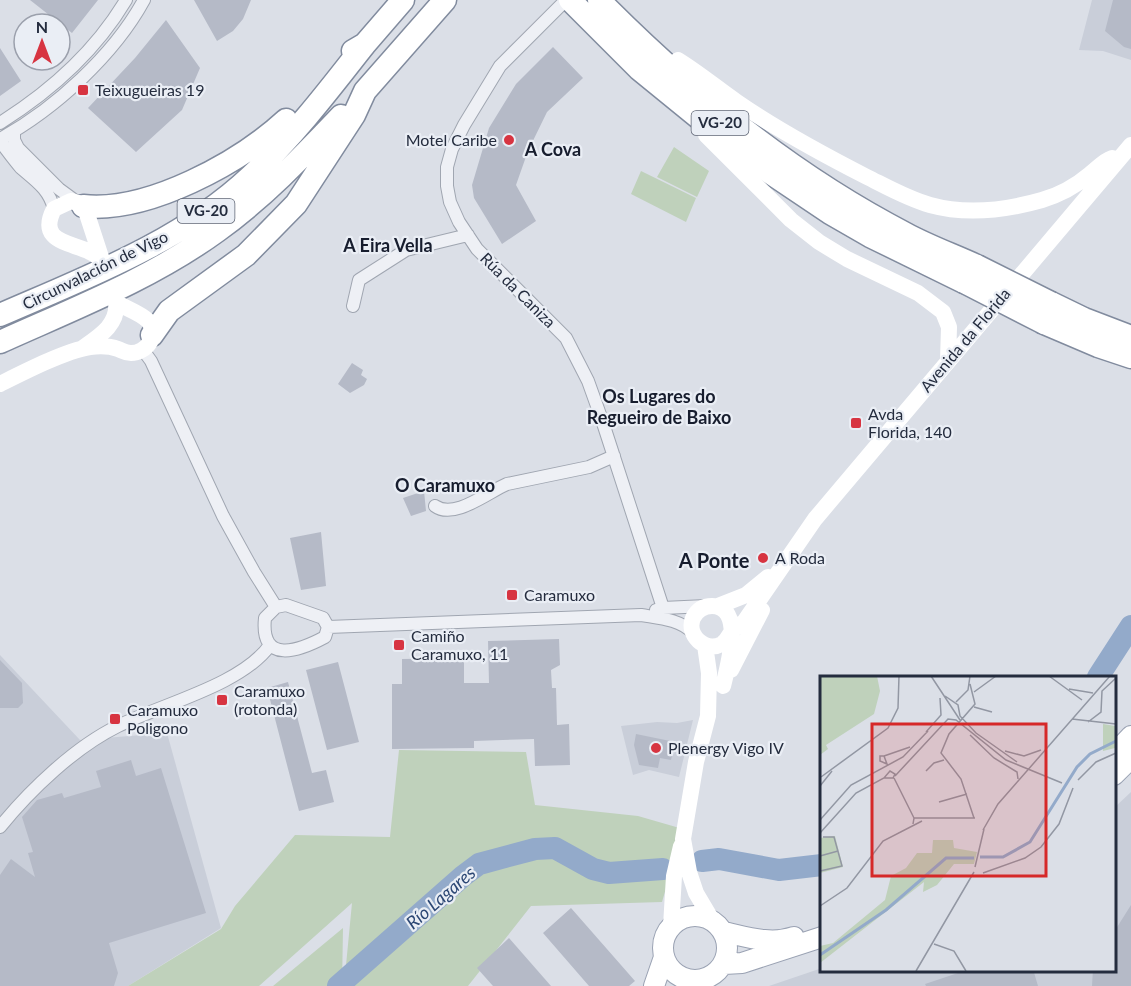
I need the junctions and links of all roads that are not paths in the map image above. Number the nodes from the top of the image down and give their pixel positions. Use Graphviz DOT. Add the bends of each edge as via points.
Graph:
graph roads {
  1 [pos="126,0"];
  2 [pos="144,0"];
  3 [pos="403,0"];
  4 [pos="445,0"];
  5 [pos="598,0"];
  6 [pos="617,0"];
  7 [pos="574,2"];
  8 [pos="365,44"];
  9 [pos="678,60"];
  10 [pos="639,69"];
  11 [pos="365,91"];
  12 [pos="0,123"];
  13 [pos="14,132"];
  14 [pos="0,140"];
  15 [pos="0,145"];
  16 [pos="1126,151"];
  17 [pos="80,205"];
  18 [pos="54,209"];
  19 [pos="860,214"];
  20 [pos="468,235"];
  21 [pos="970,274"];
  22 [pos="353,306"];
  23 [pos="1048,313"];
  24 [pos="0,315"];
  25 [pos="113,321"];
  26 [pos="1131,337"];
  27 [pos="0,342"];
  28 [pos="147,342"];
  29 [pos="81,349"];
  30 [pos="118,349"];
  31 [pos="1131,357"];
  32 [pos="948,361"];
  33 [pos="0,384"];
  34 [pos="614,456"];
  35 [pos="435,506"];
  36 [pos="781,568"];
  37 [pos="712,606"];
  38 [pos="276,607"];
  39 [pos="663,608"];
  40 [pos="641,615"];
  41 [pos="328,627"];
  42 [pos="732,631"];
  43 [pos="699,639"];
  44 [pos="270,645"];
  45 [pos="723,686"];
  46 [pos="708,716"];
  47 [pos="1131,736"];
  48 [pos="1116,752"];
  49 [pos="1131,758"];
  50 [pos="1116,773"];
  51 [pos="0,827"];
  52 [pos="681,874"];
  53 [pos="671,926"];
  54 [pos="718,926"];
  55 [pos="820,929"];
  56 [pos="820,938"];
  57 [pos="664,957"];
  58 [pos="723,964"];
  59 [pos="693,983"];
  60 [pos="654,986"];
  1 -- 12 [label="street" via="110,27 77,64 26,107"];
  2 -- 13 [label="street" via="105,53 77,82"];
  3 -- 8 [label="highway"];
  4 -- 11 [label="highway"];
  5 -- 19 [label="highway, VG-20" via="721,113"];
  6 -- 9 [label="highway"];
  7 -- 10 [label="highway"];
  7 -- 19 [label="highway, VG-20" via="734,135 810,188"];
  7 -- 20 [label="street, Rúa da Caniza" via="500,66 452,149 447,186 450,202"];
  8 -- 17 [label="highway" via="346,56 266,138 210,173 121,205"];
  8 -- 24 [label="highway, Circunvalación de Vigo / VG-20" via="303,122 250,177 206,212 119,262"];
  9 -- 16 [label="main road" via="778,130 929,205 965,209 1019,206 1046,199"];
  9 -- 21 [label="highway" via="799,159"];
  10 -- 21 [label="highway" via="747,157 796,191 870,236"];
  10 -- 32 [label="main road" via="790,220 819,242 918,293 943,312 949,327"];
  11 -- 27 [label="highway, Circunvalación de Vigo / VG-20" via="262,196 216,232 151,272"];
  11 -- 28 [label="highway" via="354,115 296,204 246,255 169,311"];
  13 -- 14 [label="street"];
  13 -- 17 [label="street" via="18,148 58,189"];
  15 -- 18 [label="street" via="45,188"];
  16 -- 32 [label="main road, Avenida da Florida"];
  17 -- 18 [label="main road" via="64,203"];
  17 -- 18 [label="main road" via="102,260 55,237 50,222"];
  19 -- 21 [label="highway, VG-20"];
  20 -- 22 [label="street" via="406,250 359,279"];
  20 -- 34 [label="street, Rúa da Caniza" via="477,249 566,338 588,381"];
  21 -- 23 [label="highway, VG-20, bridge"];
  23 -- 26 [label="highway, VG-20" via="1084,319"];
  23 -- 31 [label="highway, VG-20" via="1098,346"];
  25 -- 28 [label="main road" via="116,302 146,318 150,323"];
  25 -- 29 [label="main road"];
  25 -- 30 [label="main road" via="110,338"];
  28 -- 30 [label="main road" via="130,354"];
  28 -- 38 [label="street" via="151,361 223,516"];
  29 -- 30 [label="main road"];
  29 -- 33 [label="main road"];
  32 -- 36 [label="main road, Avenida da Florida" via="815,519"];
  34 -- 35 [label="street" via="589,467 507,484 458,508"];
  34 -- 39 [label="street, Rúa da Caniza"];
  36 -- 37 [label="main road, Avenida da Florida" via="746,595"];
  36 -- 42 [label="main road, Avenida da Florida" via="744,622"];
  36 -- 45 [label="main road, Avenida da Florida"];
  37 -- 39 [label="street"];
  37 -- 42 [label="main road" via="726,612"];
  37 -- 43 [label="main road" via="699,610 693,617 691,625"];
  38 -- 41 [label="street" via="297,607 323,618"];
  38 -- 44 [label="street" via="265,618 265,638"];
  39 -- 40 [label="street"];
  40 -- 41 [label="street"];
  40 -- 43 [label="street" via="675,621"];
  41 -- 44 [label="street" via="325,637 291,651"];
  42 -- 43 [label="main road" via="722,644 713,646"];
  42 -- 45 [label="main road, Avenida da Florida"];
  43 -- 46 [label="main road, Avenida da Florida" via="709,673"];
  44 -- 51 [label="street" via="255,663 233,677 103,735 43,782"];
  45 -- 46 [label="main road, Avenida da Florida"];
  46 -- 52 [label="main road, Avenida da Florida" via="696,762"];
  47 -- 48 [label="main road"];
  49 -- 50 [label="main road"];
  52 -- 53 [label="main road, Avenida da Florida"];
  52 -- 54 [label="main road, Avenida da Florida"];
  53 -- 54 [label="main road" via="680,919 701,916"];
  53 -- 57 [label="main road" via="663,943"];
  54 -- 55 [label="main road" via="756,940 783,941"];
  54 -- 58 [label="main road" via="727,942"];
  56 -- 58 [label="main road" via="742,963"];
  57 -- 59 [label="main road" via="676,974"];
  57 -- 60 [label="main road"];
  58 -- 59 [label="main road" via="716,973"];
}
